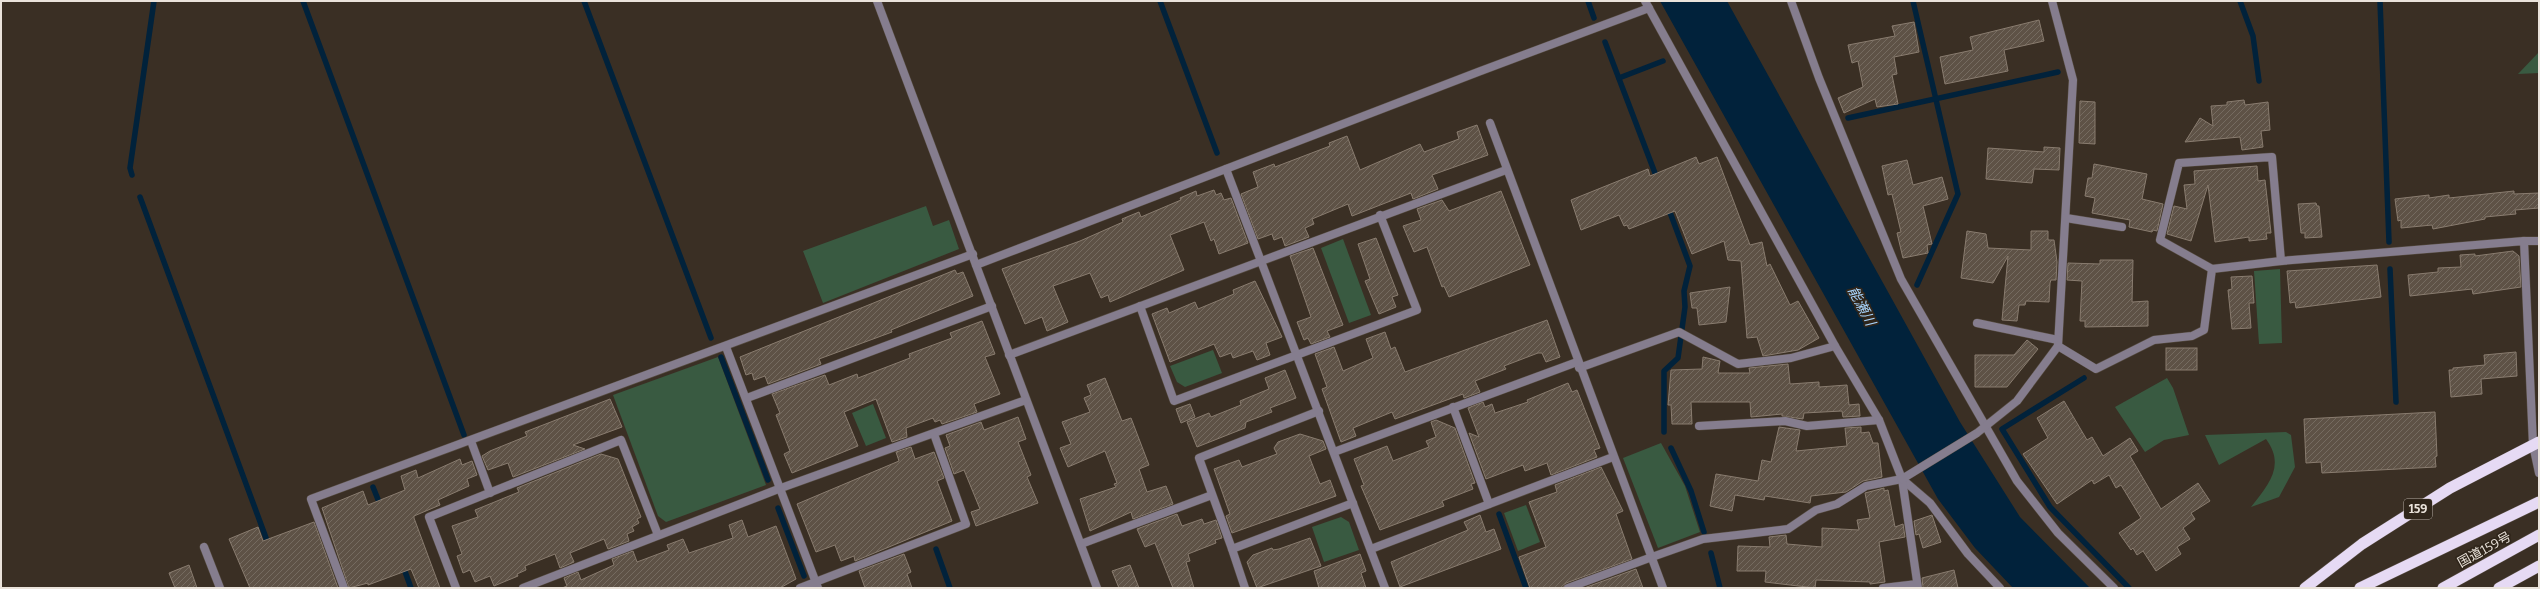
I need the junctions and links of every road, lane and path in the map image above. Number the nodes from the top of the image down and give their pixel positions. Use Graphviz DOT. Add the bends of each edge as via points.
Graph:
graph roads {
  1 [pos="877,1"];
  2 [pos="1791,1"];
  3 [pos="2052,1"];
  4 [pos="1647,5"];
  5 [pos="1490,124"];
  6 [pos="1226,170"];
  7 [pos="1506,170"];
  8 [pos="1380,215"];
  9 [pos="2066,218"];
  10 [pos="2122,227"];
  11 [pos="2524,241"];
  12 [pos="2539,241"];
  13 [pos="973,254"];
  14 [pos="1261,260"];
  15 [pos="2281,261"];
  16 [pos="976,265"];
  17 [pos="2212,269"];
  18 [pos="992,306"];
  19 [pos="1140,306"];
  20 [pos="1977,323"];
  21 [pos="2058,343"];
  22 [pos="1835,346"];
  23 [pos="726,347"];
  24 [pos="1298,353"];
  25 [pos="1010,355"];
  26 [pos="1578,365"];
  27 [pos="747,398"];
  28 [pos="1026,400"];
  29 [pos="1453,407"];
  30 [pos="1319,411"];
  31 [pos="1879,420"];
  32 [pos="1986,425"];
  33 [pos="1699,426"];
  34 [pos="934,434"];
  35 [pos="471,441"];
  36 [pos="2536,443"];
  37 [pos="1334,452"];
  38 [pos="1614,457"];
  39 [pos="2539,473"];
  40 [pos="1902,479"];
  41 [pos="781,488"];
  42 [pos="490,493"];
  43 [pos="1212,495"];
  44 [pos="2539,502"];
  45 [pos="1353,503"];
  46 [pos="1489,504"];
  47 [pos="658,535"];
  48 [pos="2539,535"];
  49 [pos="1081,544"];
  50 [pos="204,547"];
  51 [pos="1232,548"];
  52 [pos="1370,549"];
  53 [pos="1652,557"];
  54 [pos="2539,566"];
  55 [pos="817,585"];
  56 [pos="1917,586"];
  57 [pos="220,588"];
  58 [pos="344,588"];
  59 [pos="456,588"];
  60 [pos="523,588"];
  61 [pos="800,588"];
  62 [pos="1097,588"];
  63 [pos="1245,588"];
  64 [pos="1386,588"];
  65 [pos="1568,588"];
  66 [pos="1663,588"];
  67 [pos="1883,588"];
  68 [pos="2000,588"];
  69 [pos="2114,588"];
  70 [pos="2305,588"];
  71 [pos="2360,588"];
  72 [pos="2443,588"];
  73 [pos="2499,588"];
  1 -- 13 [label="street"];
  2 -- 32 [label="street" via="1819,78 1901,279"];
  3 -- 9 [label="street" via="2073,80"];
  4 -- 6 [label="street"];
  4 -- 22 [label="street"];
  5 -- 7 [label="street"];
  6 -- 14 [label="street"];
  6 -- 16 [label="street"];
  7 -- 8 [label="street"];
  7 -- 26 [label="street"];
  8 -- 14 [label="street"];
  8 -- 24 [label="street" via="1417,310"];
  9 -- 10 [label="street"];
  9 -- 21 [label="street"];
  11 -- 12 [label="street"];
  11 -- 15 [label="street"];
  11 -- 36 [label="street"];
  13 -- 16 [label="street"];
  13 -- 23 [label="street"];
  14 -- 19 [label="street"];
  14 -- 24 [label="street"];
  15 -- 17 [label="street"];
  15 -- 17 [label="street" via="2272,157 2180,163 2160,240"];
  16 -- 18 [label="street"];
  17 -- 21 [label="street" via="2204,330 2192,336 2154,340 2096,369"];
  18 -- 25 [label="street"];
  18 -- 27 [label="street"];
  19 -- 24 [label="street" via="1174,401"];
  19 -- 25 [label="street"];
  20 -- 21 [label="street"];
  21 -- 32 [label="street" via="2017,401"];
  22 -- 26 [label="street" via="1791,358 1738,364 1679,332"];
  22 -- 31 [label="street"];
  23 -- 27 [label="street"];
  23 -- 35 [label="street"];
  24 -- 30 [label="street"];
  25 -- 28 [label="street"];
  26 -- 29 [label="street"];
  26 -- 38 [label="street"];
  27 -- 41 [label="street"];
  28 -- 34 [label="street"];
  28 -- 49 [label="street"];
  29 -- 37 [label="street"];
  29 -- 46 [label="street"];
  30 -- 37 [label="street"];
  30 -- 43 [label="street" via="1199,458"];
  31 -- 33 [label="street" via="1807,426 1785,421"];
  31 -- 40 [label="street"];
  32 -- 40 [label="street"];
  32 -- 69 [label="street" via="2017,481 2058,533"];
  34 -- 41 [label="street"];
  34 -- 55 [label="street" via="966,524"];
  35 -- 42 [label="street"];
  35 -- 58 [label="street" via="311,499"];
  36 -- 39 [label="street"];
  36 -- 70 [label="highway, 159" via="2450,488 2362,544"];
  37 -- 45 [label="street"];
  38 -- 46 [label="street"];
  38 -- 53 [label="street"];
  40 -- 53 [label="street" via="1866,486 1837,504 1816,510 1788,529 1703,539"];
  40 -- 56 [label="street"];
  40 -- 68 [label="street" via="1930,503 1968,554"];
  41 -- 47 [label="street"];
  41 -- 55 [label="street"];
  42 -- 47 [label="street" via="621,440"];
  42 -- 59 [label="street" via="429,518"];
  43 -- 49 [label="street"];
  43 -- 51 [label="street"];
  44 -- 71 [label="highway"];
  45 -- 51 [label="street"];
  45 -- 52 [label="street"];
  46 -- 52 [label="street"];
  47 -- 60 [label="street"];
  48 -- 72 [label="highway, 国道159号"];
  49 -- 62 [label="street"];
  50 -- 57 [label="street"];
  51 -- 63 [label="street"];
  52 -- 64 [label="street"];
  53 -- 65 [label="street"];
  53 -- 66 [label="street"];
  54 -- 73 [label="highway"];
  55 -- 61 [label="street"];
  56 -- 67 [label="street"];
}
